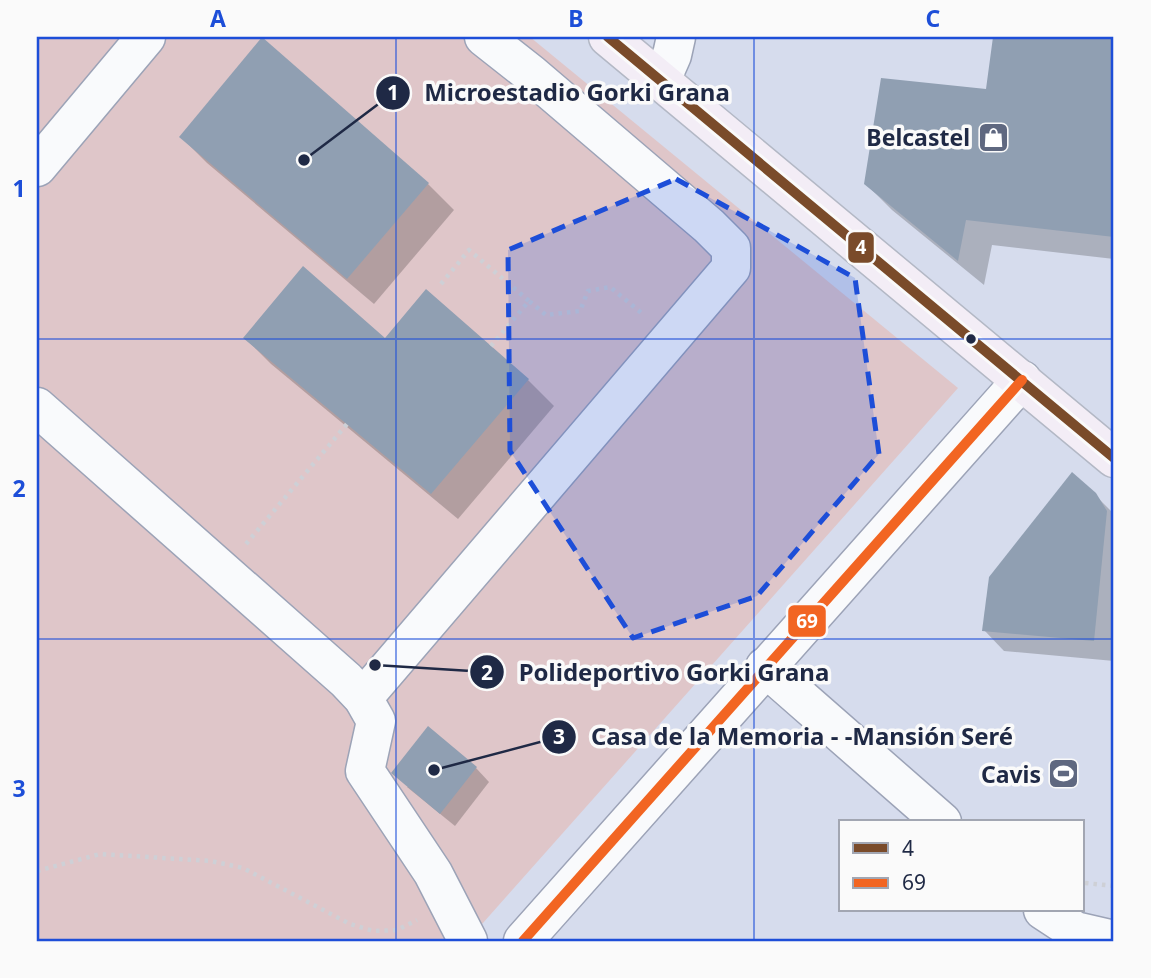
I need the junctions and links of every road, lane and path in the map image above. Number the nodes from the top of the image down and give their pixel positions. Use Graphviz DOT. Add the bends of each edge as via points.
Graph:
graph roads {
  1 [pos="145,37"];
  2 [pos="484,37"];
  3 [pos="608,37"];
  4 [pos="676,37"];
  5 [pos="661,80"];
  6 [pos="37,167"];
  7 [pos="441,284"];
  8 [pos="529,301"];
  9 [pos="671,338"];
  10 [pos="491,346"];
  11 [pos="1022,380"];
  12 [pos="37,407"];
  13 [pos="347,424"];
  14 [pos="1114,458"];
  15 [pos="223,572"];
  16 [pos="765,667"];
  17 [pos="363,698"];
  18 [pos="940,820"];
  19 [pos="37,871"];
  20 [pos="1085,883"];
  21 [pos="1114,886"];
  22 [pos="449,903"];
  23 [pos="1046,912"];
  24 [pos="1114,940"];
  25 [pos="468,941"];
  26 [pos="523,941"];
  1 -- 6 [label="street"];
  2 -- 9 [label="street" via="731,248 731,268"];
  3 -- 5 [label="main road"];
  4 -- 5 [label="street"];
  5 -- 11 [label="main road"];
  7 -- 8 [label="path" via="469,250"];
  8 -- 9 [label="path" via="546,315 580,311 589,290 610,287"];
  8 -- 10 [label="path"];
  9 -- 17 [label="street"];
  11 -- 14 [label="main road"];
  11 -- 16 [label="street"];
  12 -- 15 [label="street"];
  13 -- 15 [label="path"];
  15 -- 17 [label="street"];
  16 -- 18 [label="street"];
  16 -- 26 [label="street"];
  17 -- 22 [label="street" via="376,721 365,771"];
  19 -- 22 [label="path" via="100,854 211,861 243,868 350,924 373,931 397,930"];
  20 -- 21 [label="path"];
  22 -- 25 [label="street"];
  23 -- 24 [label="street" via="1074,931"];
}
